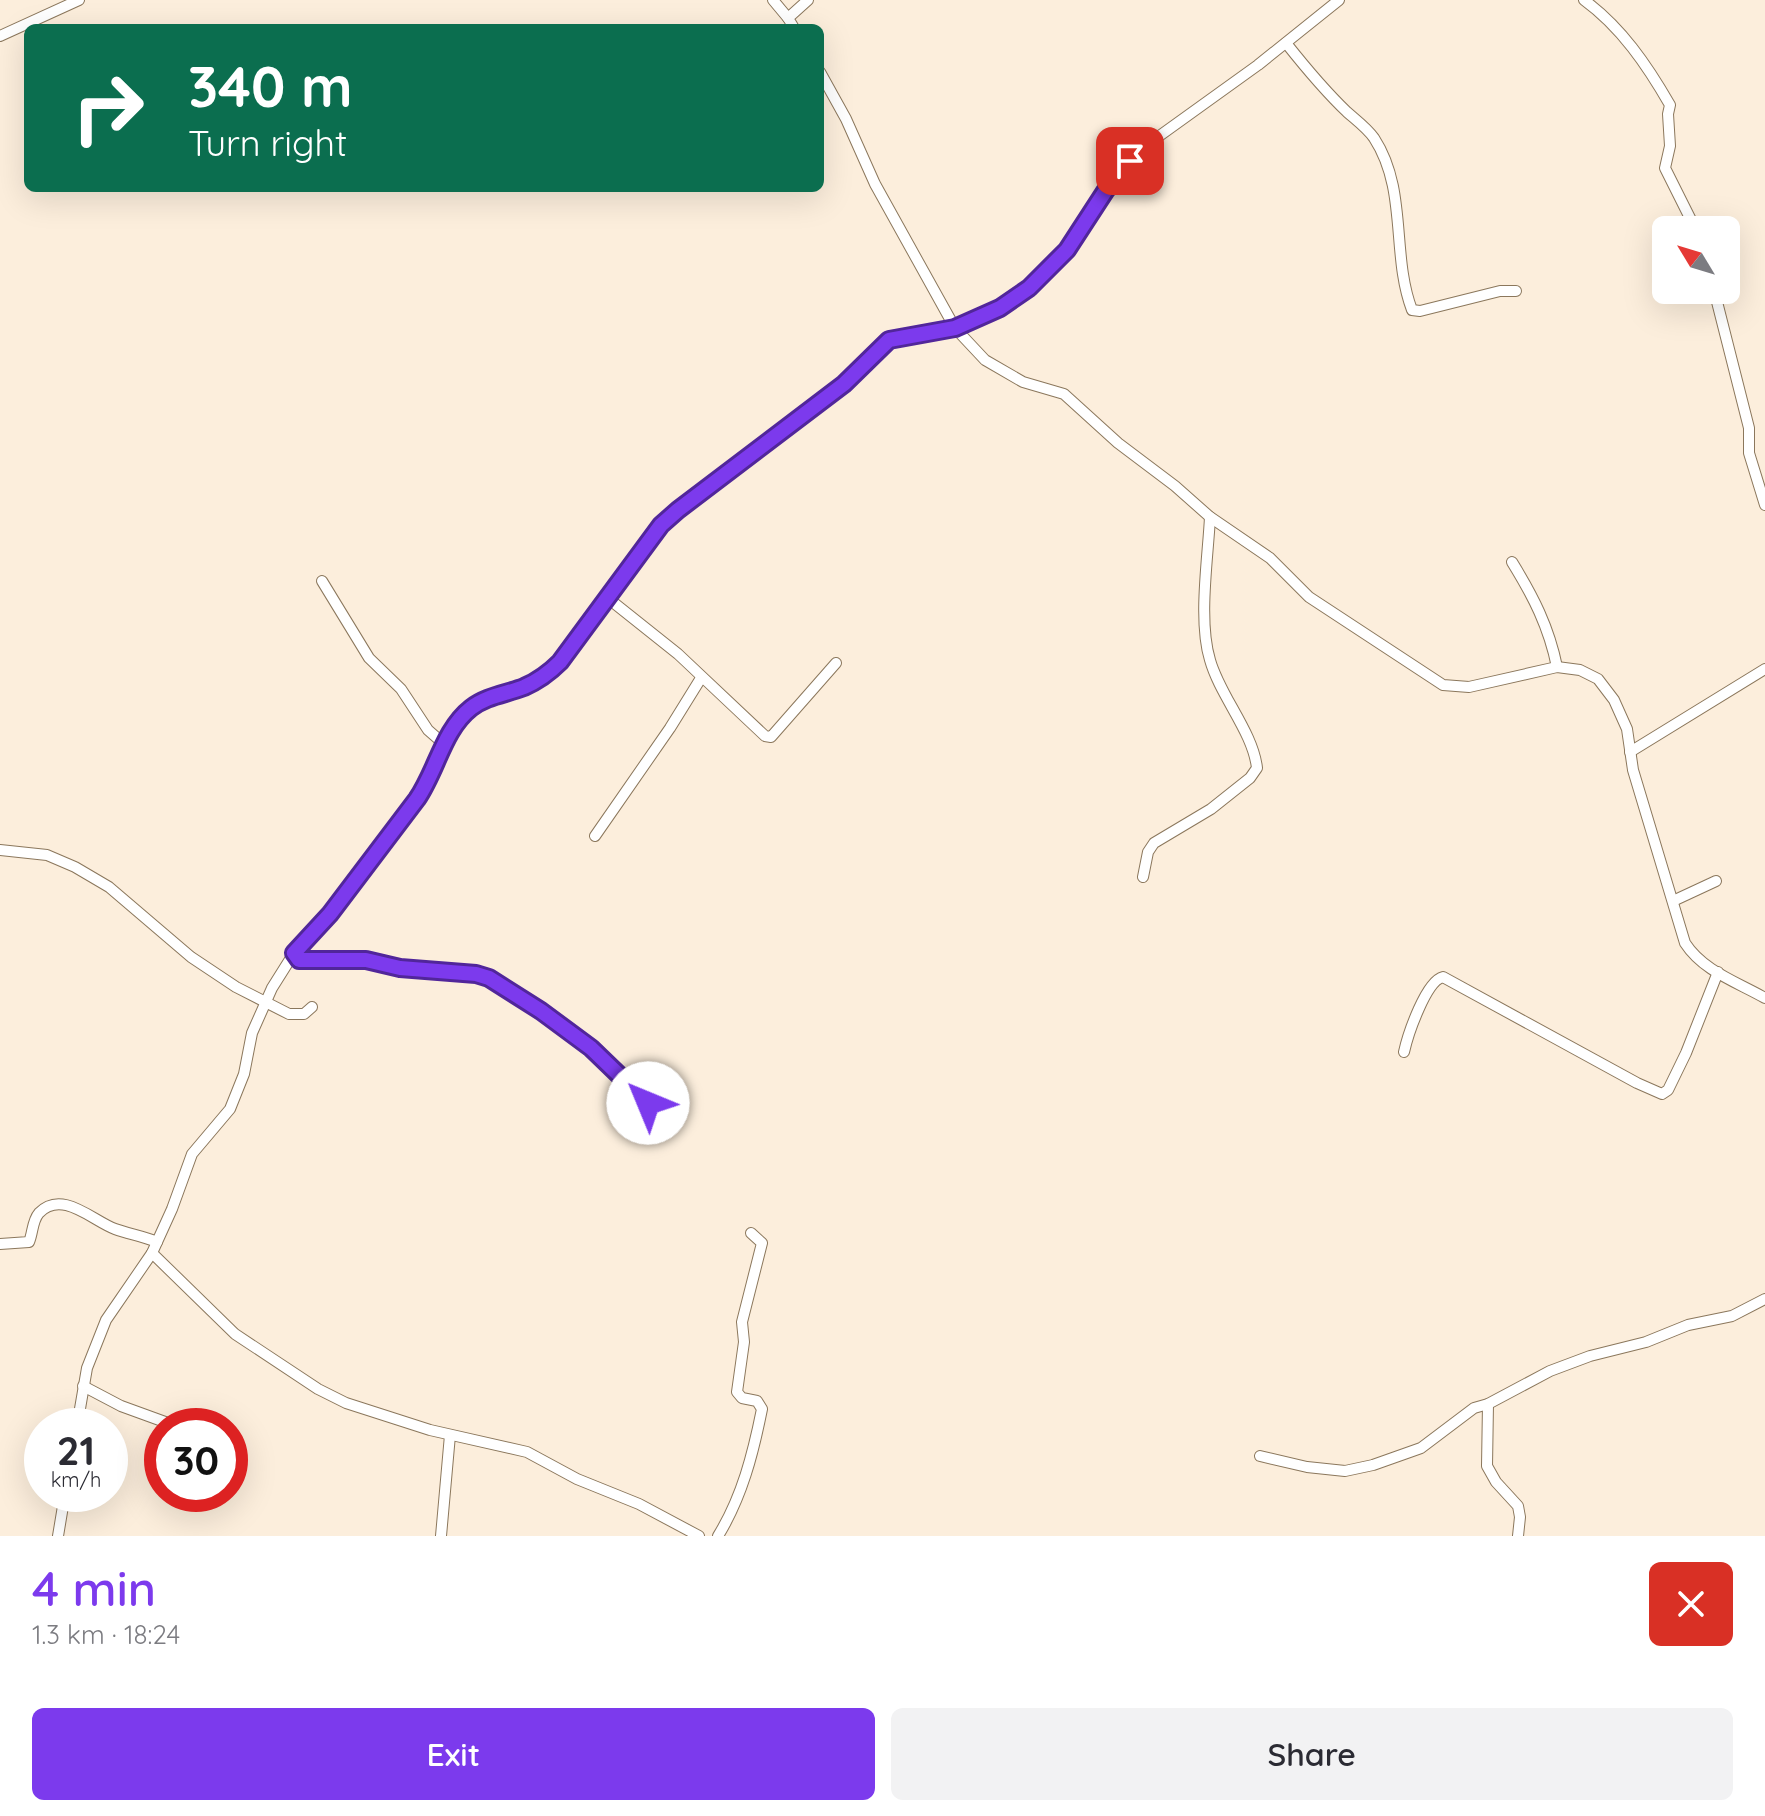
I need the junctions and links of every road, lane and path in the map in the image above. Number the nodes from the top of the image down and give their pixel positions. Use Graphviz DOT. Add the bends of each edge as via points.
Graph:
graph roads {
  1 [pos="79,0"];
  2 [pos="773,0"];
  3 [pos="808,0"];
  4 [pos="1339,0"];
  5 [pos="1584,0"];
  6 [pos="788,18"];
  7 [pos="26,24"];
  8 [pos="792,24"];
  9 [pos="24,25"];
  10 [pos="0,36"];
  11 [pos="1286,43"];
  12 [pos="824,79"];
  13 [pos="1689,216"];
  14 [pos="1516,291"];
  15 [pos="1718,304"];
  16 [pos="955,328"];
  17 [pos="1765,505"];
  18 [pos="1210,517"];
  19 [pos="1512,562"];
  20 [pos="322,581"];
  21 [pos="609,599"];
  22 [pos="836,663"];
  23 [pos="1557,667"];
  24 [pos="1765,669"];
  25 [pos="701,678"];
  26 [pos="444,744"];
  27 [pos="1630,752"];
  28 [pos="595,836"];
  29 [pos="0,850"];
  30 [pos="1143,877"];
  31 [pos="1716,881"];
  32 [pos="1673,901"];
  33 [pos="294,953"];
  34 [pos="1718,972"];
  35 [pos="1765,998"];
  36 [pos="264,1002"];
  37 [pos="312,1007"];
  38 [pos="1404,1052"];
  39 [pos="648,1103"];
  40 [pos="751,1233"];
  41 [pos="157,1242"];
  42 [pos="0,1244"];
  43 [pos="152,1253"];
  44 [pos="1765,1299"];
  45 [pos="83,1386"];
  46 [pos="1488,1404"];
  47 [pos="80,1408"];
  48 [pos="144,1414"];
  49 [pos="450,1435"];
  50 [pos="1260,1456"];
  51 [pos="62,1512"];
  52 [pos="58,1536"];
  53 [pos="441,1536"];
  54 [pos="699,1536"];
  55 [pos="718,1536"];
  56 [pos="1518,1536"];
  1 -- 7 [label="street"];
  2 -- 6 [label="street"];
  3 -- 6 [label="street"];
  4 -- 11 [label="street"];
  5 -- 13 [label="street" via="1623,34 1670,105 1665,168"];
  6 -- 8 [label="street"];
  9 -- 10 [label="street"];
  11 -- 14 [label="street" via="1379,148 1398,210 1412,310"];
  11 -- 16 [label="street" via="1144,147 1106,190 1067,250 1029,288"];
  12 -- 16 [label="street"];
  15 -- 17 [label="street"];
  16 -- 18 [label="street" via="993,367 1064,394"];
  16 -- 21 [label="street" via="899,336 881,346 844,384 665,522"];
  18 -- 23 [label="street" via="1270,558 1309,597 1443,685 1469,687"];
  18 -- 30 [label="street" via="1207,647 1257,768 1223,801 1154,843"];
  19 -- 23 [label="street" via="1543,616"];
  20 -- 26 [label="street" via="369,658"];
  21 -- 25 [label="street"];
  21 -- 26 [label="street" via="548,673 475,705"];
  22 -- 25 [label="street" via="771,737"];
  23 -- 27 [label="street" via="1589,674 1606,688 1627,729"];
  24 -- 27 [label="street"];
  25 -- 28 [label="street"];
  26 -- 33 [label="street" via="417,799"];
  27 -- 32 [label="street"];
  29 -- 36 [label="street" via="47,855 83,872 191,957"];
  31 -- 32 [label="street"];
  32 -- 34 [label="street" via="1685,943"];
  33 -- 36 [label="street"];
  33 -- 39 [label="street" via="299,960 366,960 489,978 591,1048"];
  34 -- 35 [label="street"];
  34 -- 38 [label="street" via="1686,1053 1662,1094 1443,977 1435,980 1424,999"];
  36 -- 37 [label="street" via="289,1014 304,1014"];
  36 -- 41 [label="street" via="235,1098 224,1119 192,1154"];
  40 -- 55 [label="street" via="762,1243 742,1322 737,1392 762,1409 741,1490"];
  41 -- 42 [label="street" via="58,1205 38,1215 29,1242"];
  41 -- 43 [label="street"];
  43 -- 45 [label="street" via="106,1320"];
  43 -- 49 [label="street" via="235,1334 294,1376 346,1403"];
  44 -- 46 [label="street" via="1732,1316 1590,1356"];
  45 -- 47 [label="street"];
  45 -- 48 [label="street"];
  46 -- 50 [label="street" via="1474,1408 1421,1448 1373,1465 1345,1471"];
  46 -- 56 [label="street" via="1487,1466 1518,1506"];
  49 -- 53 [label="street"];
  49 -- 54 [label="street" via="527,1452"];
  51 -- 52 [label="street"];
}
